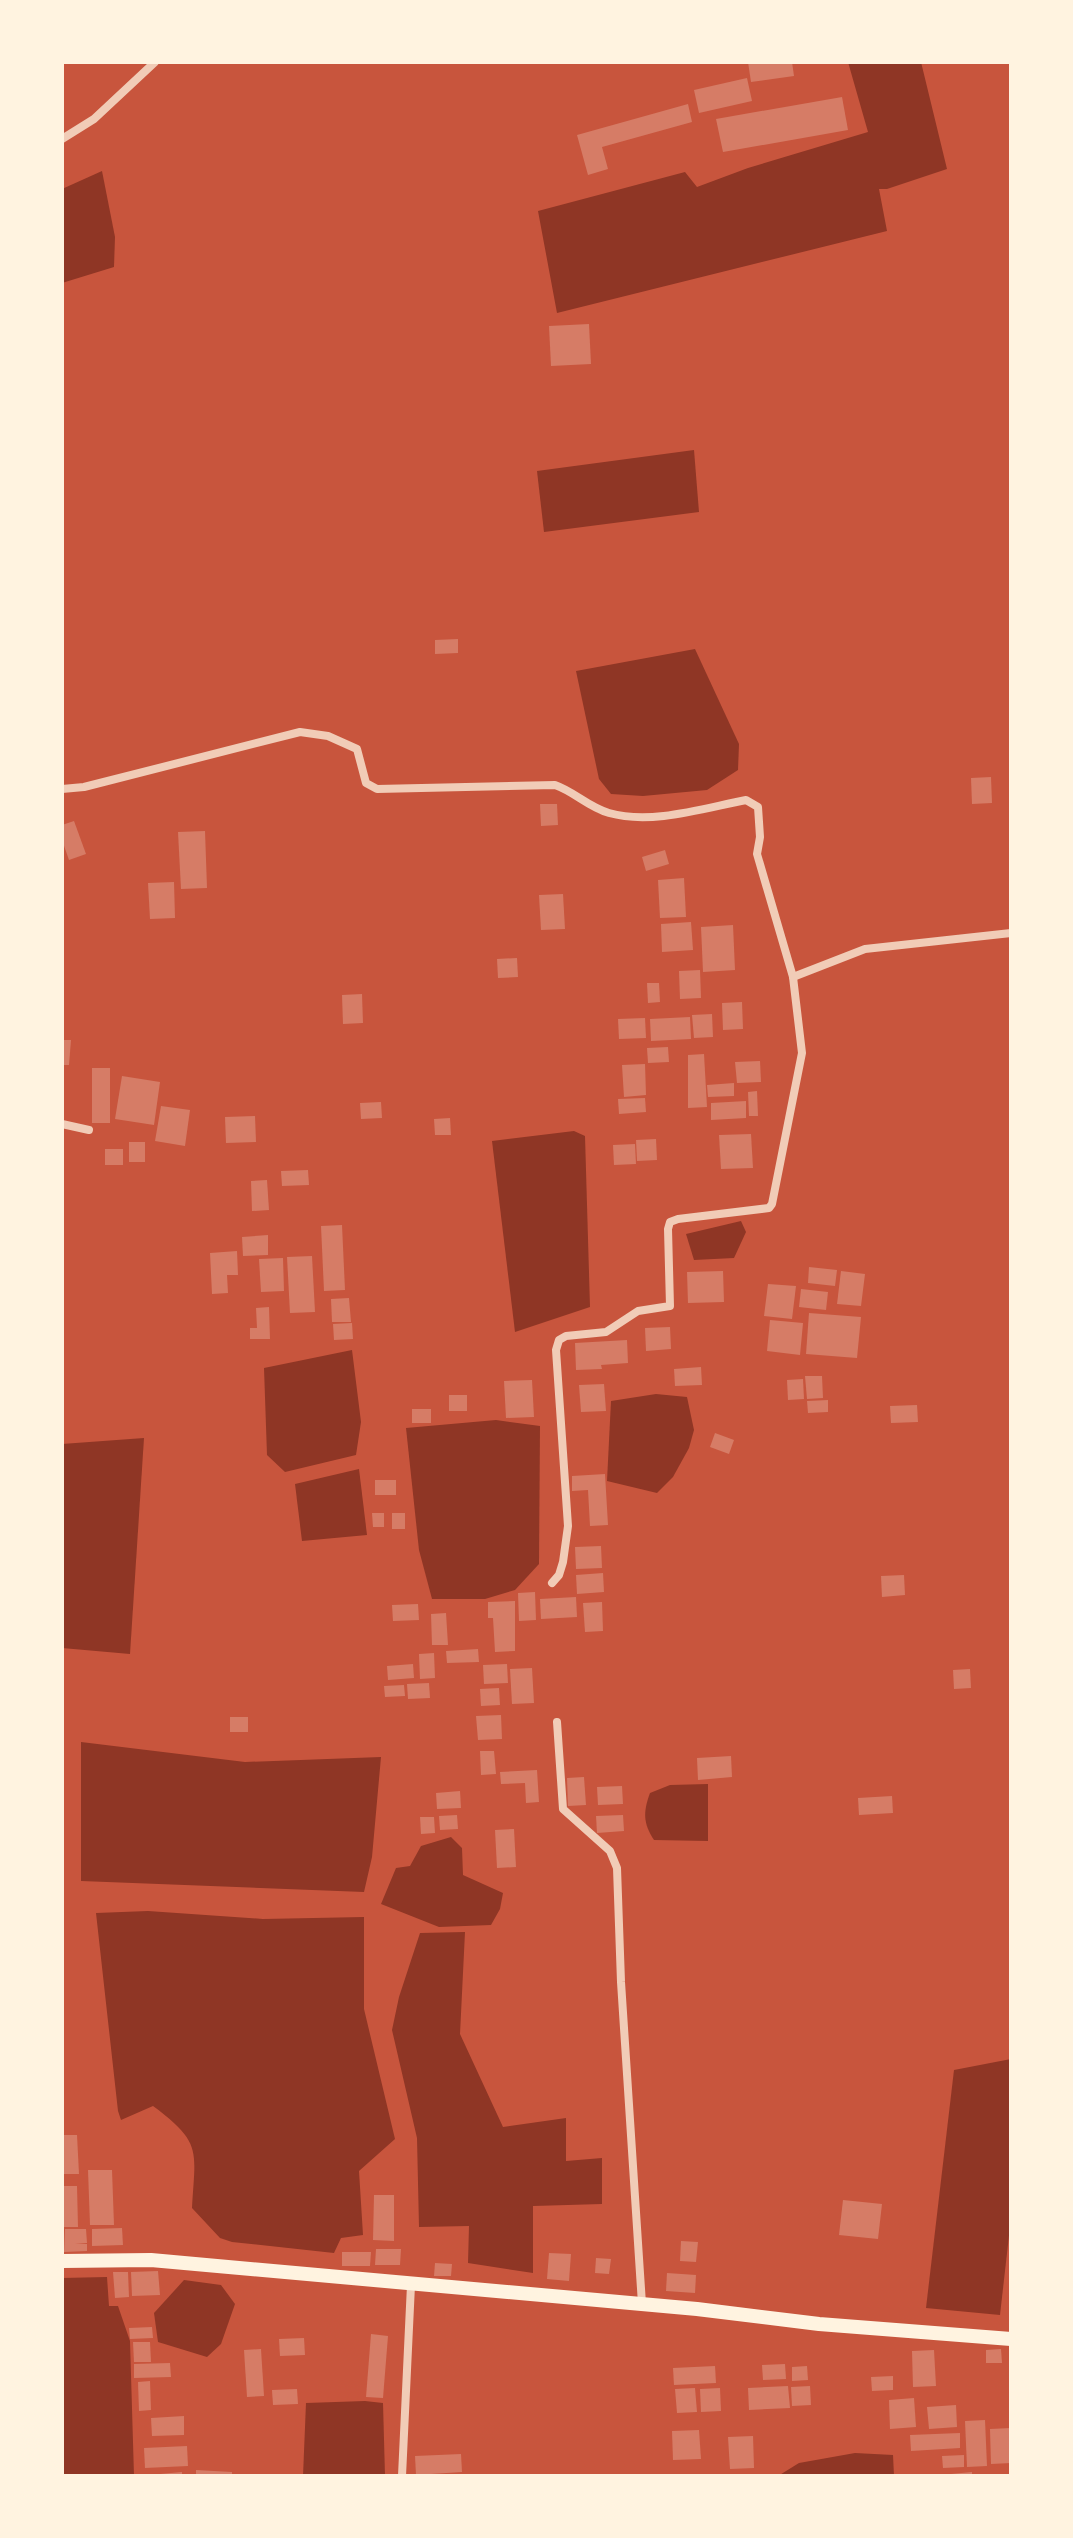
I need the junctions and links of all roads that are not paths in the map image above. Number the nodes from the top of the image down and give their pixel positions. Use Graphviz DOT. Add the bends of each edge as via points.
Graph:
graph roads {
  1 [pos="155,62"];
  2 [pos="62,139"];
  3 [pos="62,789"];
  4 [pos="1011,933"];
  5 [pos="793,977"];
  6 [pos="62,1124"];
  7 [pos="89,1130"];
  8 [pos="552,1583"];
  9 [pos="557,1722"];
  10 [pos="62,2261"];
  11 [pos="411,2285"];
  12 [pos="642,2304"];
  13 [pos="1011,2339"];
  14 [pos="402,2476"];
  1 -- 2 [label="street" via="94,119"];
  3 -- 5 [label="street" via="300,732 328,736 357,749 366,783 377,789 555,785 612,815 656,817 746,800 758,807 757,854"];
  4 -- 5 [label="street" via="865,949"];
  5 -- 8 [label="street" via="802,1053 772,1204 670,1222 670,1306 638,1311 606,1332 559,1340 568,1526 563,1562"];
  6 -- 7 [label="street"];
  9 -- 12 [label="street" via="563,1809 610,1851 617,1868"];
  10 -- 11 [label="main road" via="151,2260"];
  11 -- 12 [label="main road"];
  11 -- 14 [label="street"];
  12 -- 13 [label="main road"];
}
